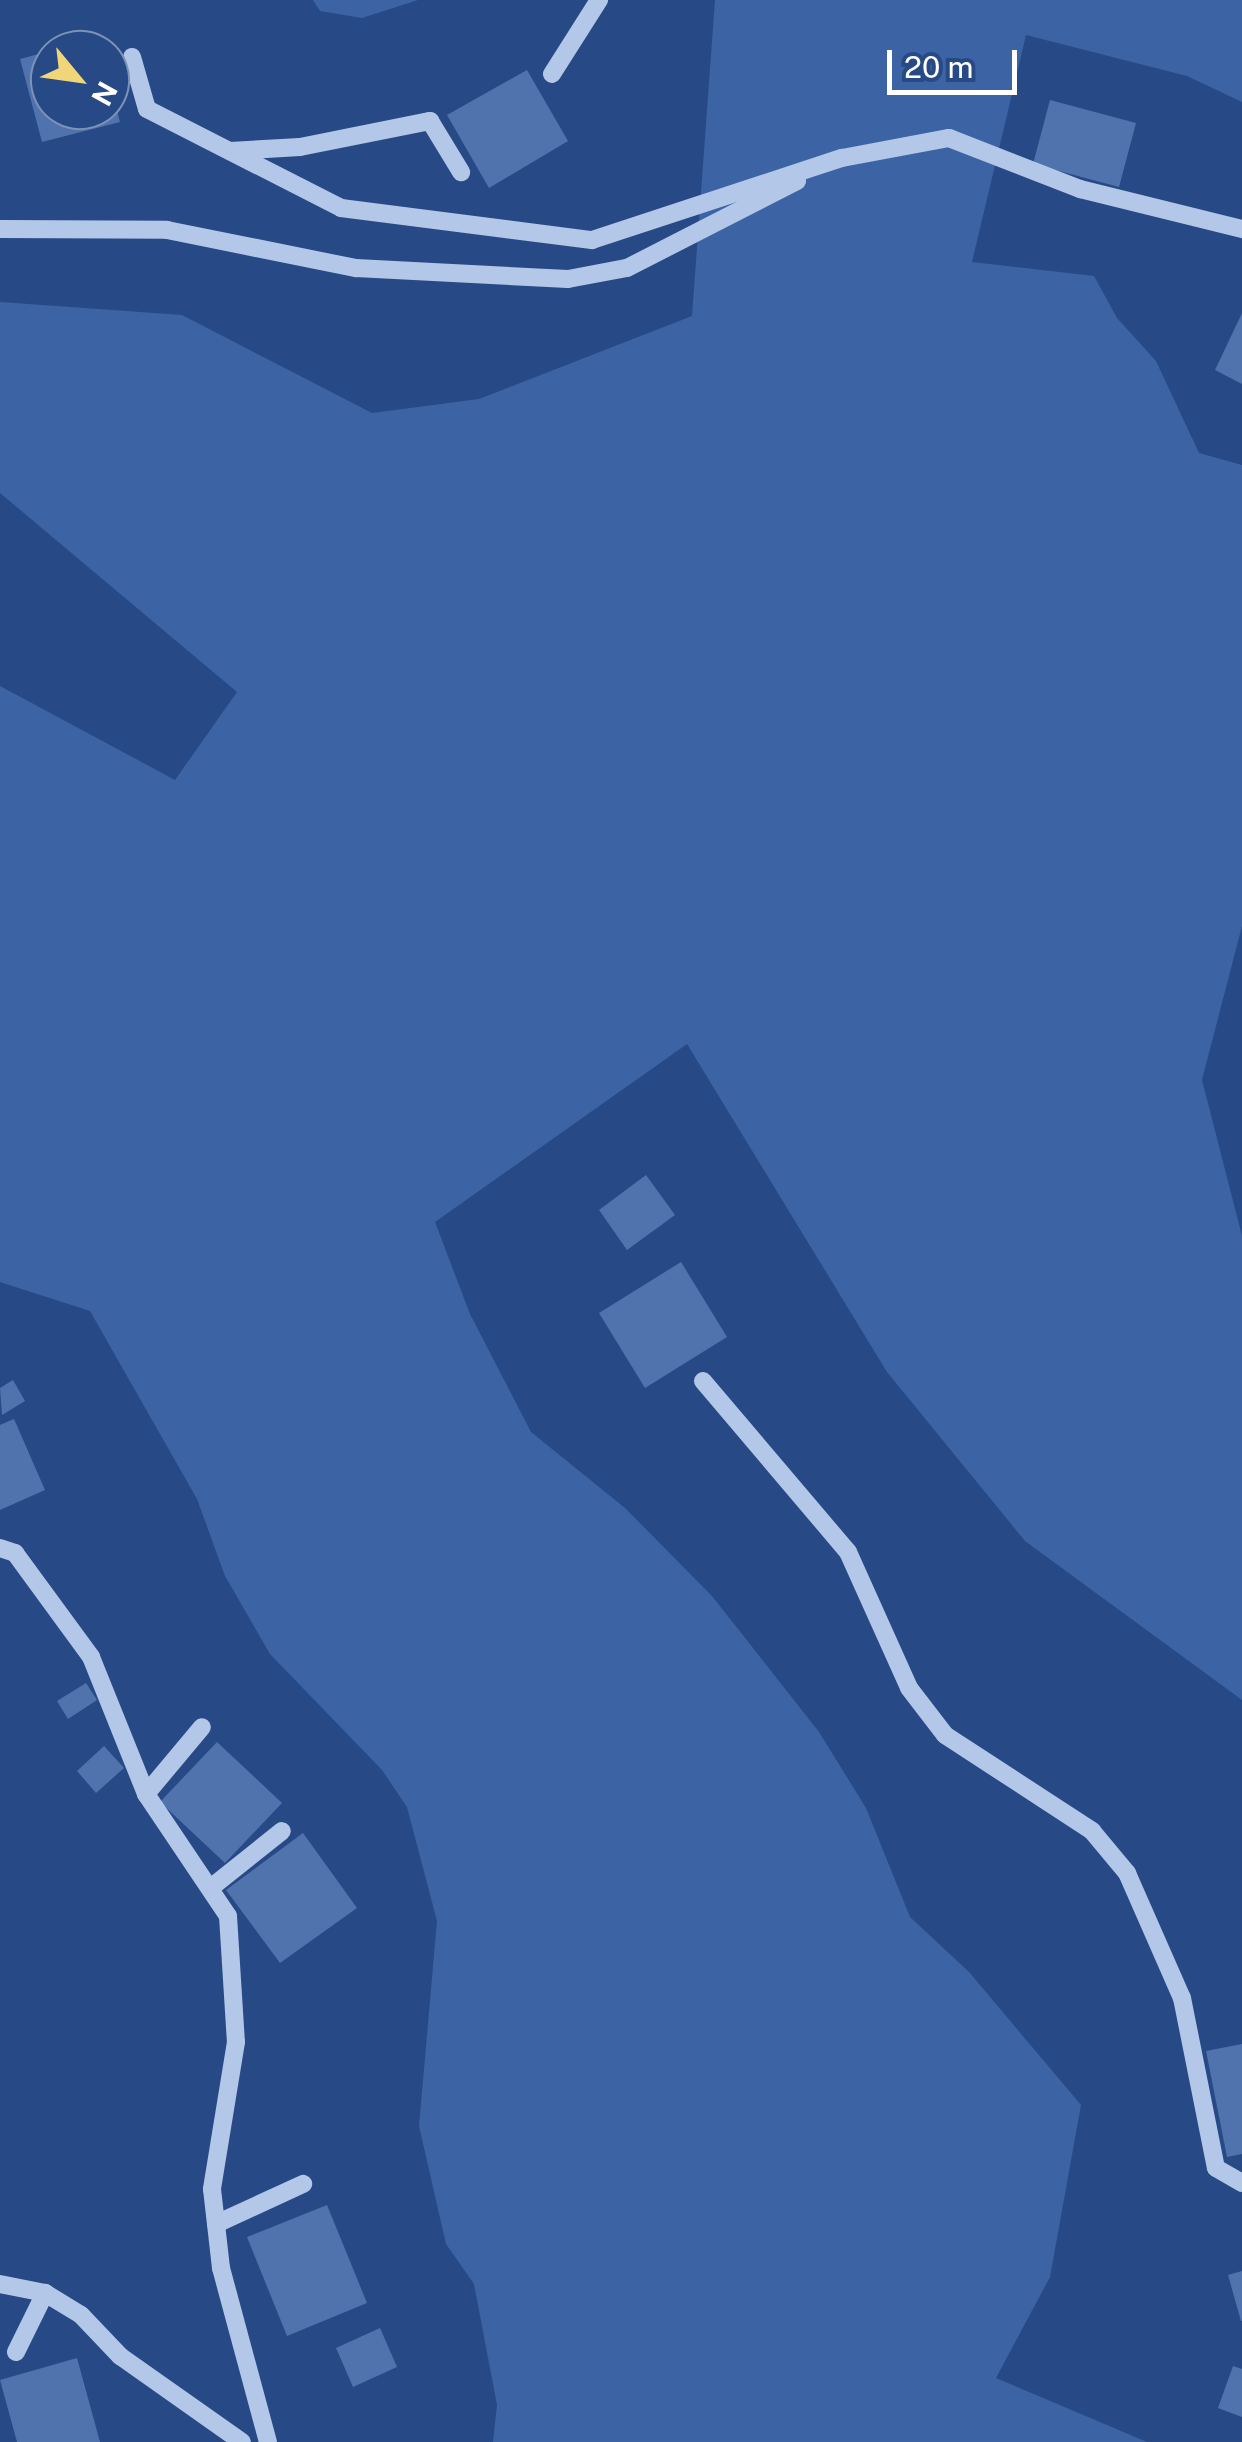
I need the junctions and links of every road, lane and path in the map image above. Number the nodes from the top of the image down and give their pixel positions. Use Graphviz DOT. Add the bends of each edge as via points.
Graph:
graph roads {
  1 [pos="598,0"];
  2 [pos="132,57"];
  3 [pos="552,74"];
  4 [pos="230,151"];
  5 [pos="842,158"];
  6 [pos="461,172"];
  7 [pos="0,229"];
  8 [pos="1242,230"];
  9 [pos="703,1381"];
  10 [pos="0,1548"];
  11 [pos="202,1728"];
  12 [pos="146,1794"];
  13 [pos="282,1831"];
  14 [pos="212,1886"];
  15 [pos="1242,2183"];
  16 [pos="303,2184"];
  17 [pos="216,2224"];
  18 [pos="0,2284"];
  19 [pos="44,2293"];
  20 [pos="16,2352"];
  21 [pos="242,2442"];
  22 [pos="268,2442"];
  1 -- 3 [label="street"];
  2 -- 4 [label="street" via="148,110"];
  4 -- 5 [label="street" via="342,208 592,240"];
  4 -- 6 [label="street" via="300,148 430,121"];
  5 -- 7 [label="street" via="627,268 568,279 356,268 167,230"];
  5 -- 8 [label="street" via="949,138 1080,189"];
  9 -- 15 [label="street" via="848,1552 909,1688 945,1734 1092,1831 1127,1873 1182,1998 1216,2168"];
  10 -- 12 [label="street" via="14,1553 91,1657"];
  11 -- 12 [label="street"];
  12 -- 14 [label="street"];
  13 -- 14 [label="street"];
  14 -- 17 [label="street" via="228,1916 236,2042 217,2136"];
  16 -- 17 [label="street"];
  17 -- 22 [label="street" via="220,2268"];
  18 -- 19 [label="street"];
  19 -- 20 [label="street"];
  19 -- 21 [label="street"];
}
